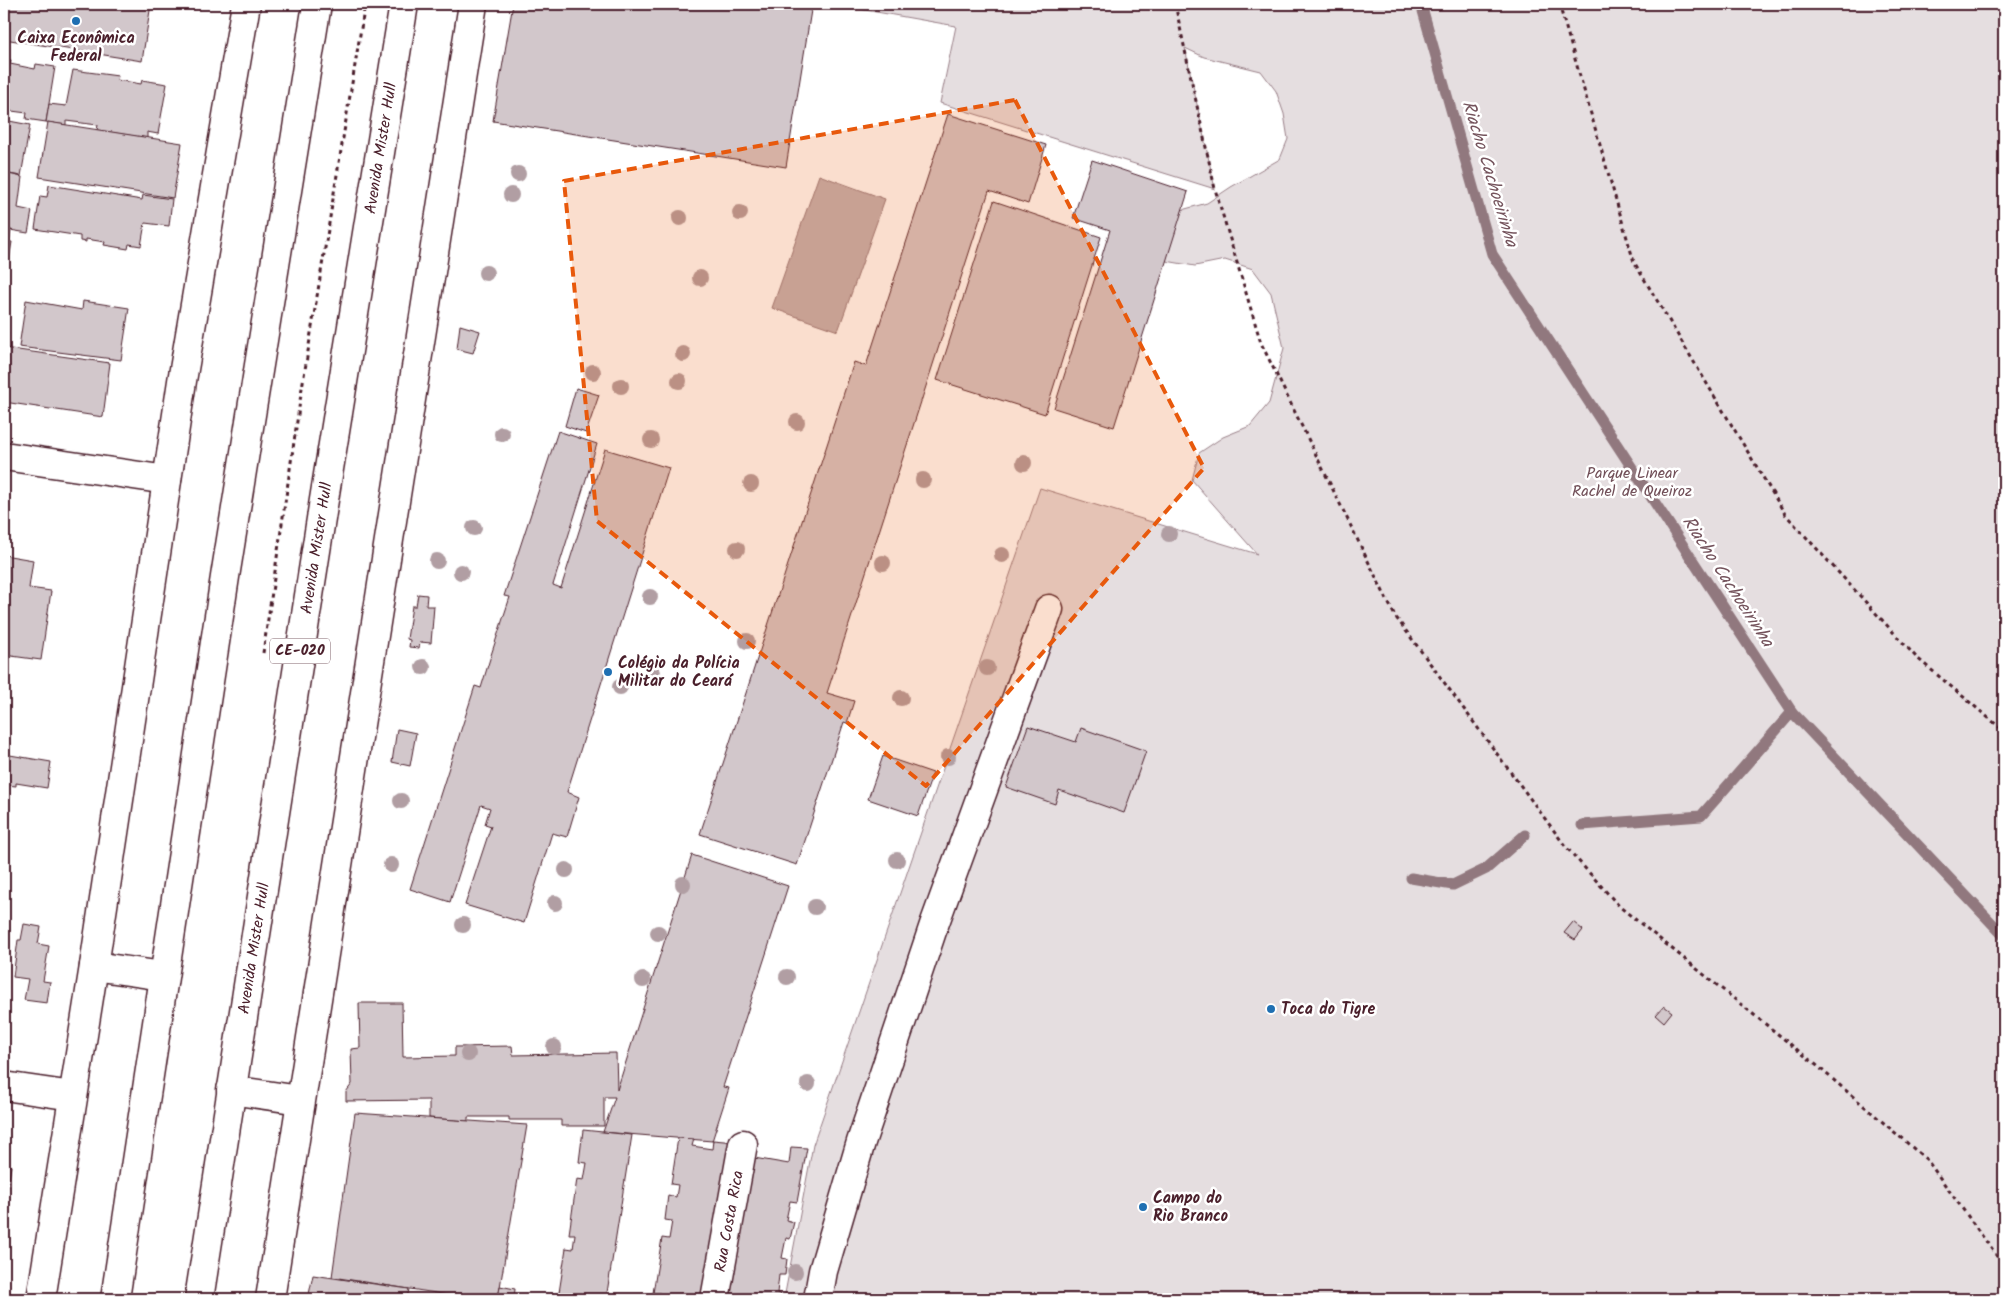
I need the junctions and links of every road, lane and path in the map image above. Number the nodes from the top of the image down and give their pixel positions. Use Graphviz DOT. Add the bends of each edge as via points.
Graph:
graph roads {
  1 [pos="246,4"];
  2 [pos="317,4"];
  3 [pos="404,4"];
  4 [pos="473,4"];
  5 [pos="1175,4"];
  6 [pos="1559,4"];
  7 [pos="4,456"];
  8 [pos="167,480"];
  9 [pos="1049,609"];
  10 [pos="2004,730"];
  11 [pos="94,966"];
  12 [pos="163,976"];
  13 [pos="4,1086"];
  14 [pos="231,1090"];
  15 [pos="73,1096"];
  16 [pos="300,1100"];
  17 [pos="743,1144"];
  18 [pos="2004,1266"];
  19 [pos="42,1299"];
  20 [pos="115,1299"];
  21 [pos="199,1299"];
  22 [pos="270,1299"];
  23 [pos="715,1299"];
  24 [pos="818,1299"];
  1 -- 8 [label="main road"];
  2 -- 12 [label="main road"];
  3 -- 14 [label="main road, Avenida Mister Hull / CE-020"];
  4 -- 16 [label="main road"];
  5 -- 18 [label="path" via="1214,188 1260,342 1395,616 1566,847 1620,907 1815,1064 1927,1160"];
  6 -- 10 [label="path" via="1634,262 1786,514 1916,657"];
  7 -- 8 [label="main road"];
  8 -- 11 [label="main road"];
  9 -- 24 [label="main road" via="934,925 867,1124 823,1271"];
  11 -- 12 [label="main road"];
  11 -- 15 [label="main road"];
  12 -- 20 [label="main road"];
  13 -- 15 [label="main road"];
  14 -- 16 [label="main road"];
  14 -- 21 [label="main road, Avenida Mister Hull / CE-020"];
  15 -- 19 [label="main road"];
  16 -- 22 [label="main road"];
  17 -- 23 [label="main road, Rua Costa Rica"];
}
